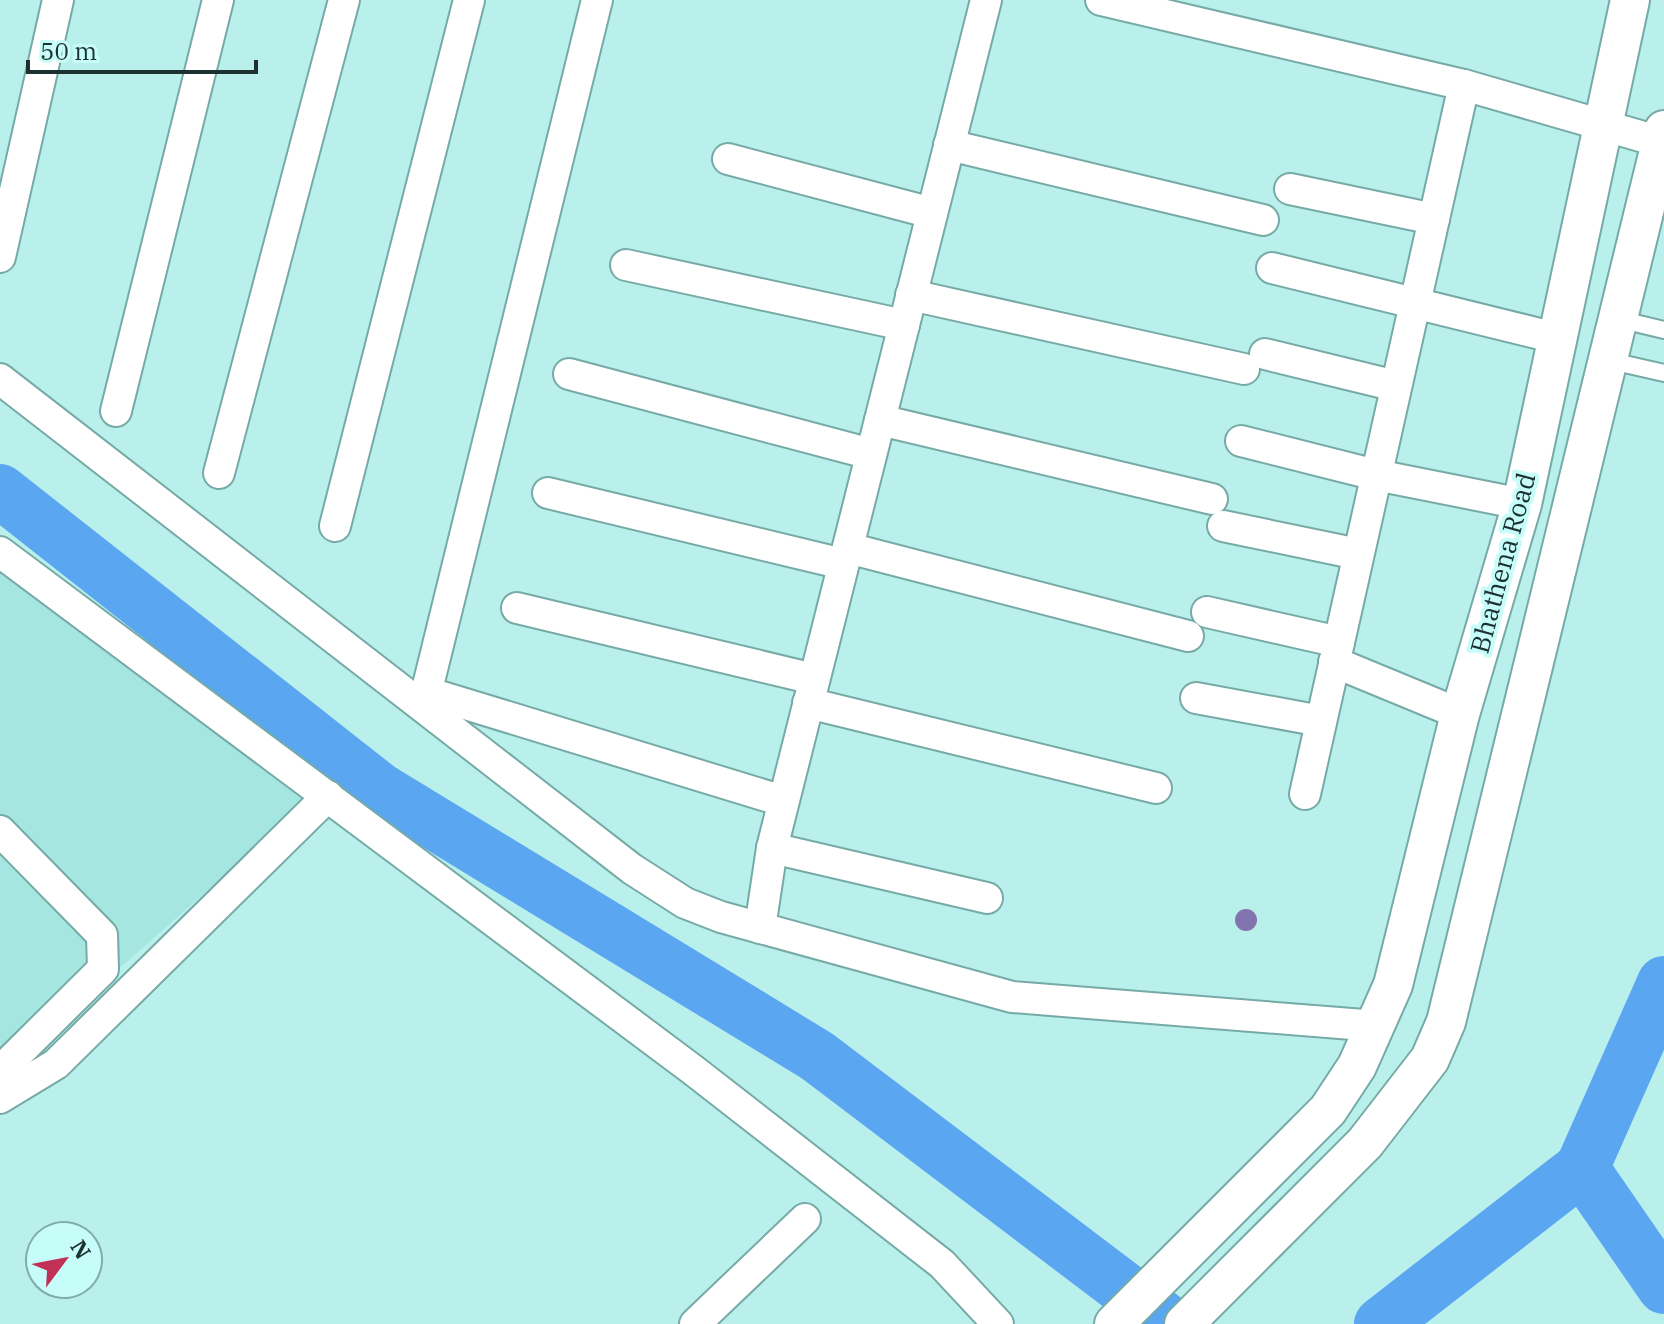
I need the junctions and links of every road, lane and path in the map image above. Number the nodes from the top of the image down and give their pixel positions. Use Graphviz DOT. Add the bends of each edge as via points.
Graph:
graph roads {
  1 [pos="58,0"];
  2 [pos="218,0"];
  3 [pos="344,0"];
  4 [pos="469,0"];
  5 [pos="597,0"];
  6 [pos="986,0"];
  7 [pos="1101,0"];
  8 [pos="1630,0"];
  9 [pos="1464,85"];
  10 [pos="1602,125"];
  11 [pos="1663,136"];
  12 [pos="949,145"];
  13 [pos="728,159"];
  14 [pos="1290,189"];
  15 [pos="932,213"];
  16 [pos="1434,219"];
  17 [pos="1263,220"];
  18 [pos="1652,232"];
  19 [pos="0,257"];
  20 [pos="626,265"];
  21 [pos="1272,268"];
  22 [pos="911,295"];
  23 [pos="1415,302"];
  24 [pos="1618,319"];
  25 [pos="904,325"];
  26 [pos="1664,330"];
  27 [pos="1556,338"];
  28 [pos="1607,360"];
  29 [pos="1664,373"];
  30 [pos="569,374"];
  31 [pos="0,379"];
  32 [pos="1396,386"];
  33 [pos="116,411"];
  34 [pos="880,420"];
  35 [pos="1241,441"];
  36 [pos="871,454"];
  37 [pos="219,473"];
  38 [pos="1376,475"];
  39 [pos="548,493"];
  40 [pos="1522,504"];
  41 [pos="335,526"];
  42 [pos="0,552"];
  43 [pos="1358,554"];
  44 [pos="846,556"];
  45 [pos="517,608"];
  46 [pos="1207,612"];
  47 [pos="1188,636"];
  48 [pos="1336,652"];
  49 [pos="811,691"];
  50 [pos="1196,698"];
  51 [pos="424,699"];
  52 [pos="1460,714"];
  53 [pos="1321,721"];
  54 [pos="1156,788"];
  55 [pos="1305,794"];
  56 [pos="328,796"];
  57 [pos="783,801"];
  58 [pos="0,831"];
  59 [pos="772,848"];
  60 [pos="987,898"];
  61 [pos="760,928"];
  62 [pos="1377,1026"];
  63 [pos="0,1071"];
  64 [pos="0,1098"];
  65 [pos="805,1219"];
  66 [pos="695,1324"];
  67 [pos="998,1324"];
  68 [pos="1114,1324"];
  69 [pos="1184,1324"];
  1 -- 19 [label="street"];
  2 -- 33 [label="street"];
  3 -- 37 [label="street"];
  4 -- 41 [label="street"];
  5 -- 51 [label="street"];
  6 -- 12 [label="street"];
  7 -- 9 [label="street"];
  8 -- 10 [label="street, Bhathena Road"];
  9 -- 10 [label="street"];
  9 -- 16 [label="street"];
  10 -- 11 [label="street"];
  10 -- 27 [label="street, Bhathena Road"];
  11 -- 18 [label="street, Bhathena Road"];
  12 -- 15 [label="street"];
  12 -- 17 [label="street"];
  13 -- 15 [label="street"];
  14 -- 16 [label="street"];
  15 -- 22 [label="street"];
  16 -- 23 [label="street"];
  18 -- 24 [label="street, Bhathena Road"];
  20 -- 25 [label="street"];
  21 -- 23 [label="street"];
  22 -- 25 [label="street"];
  22 -- 32 [label="street"];
  23 -- 27 [label="street"];
  23 -- 32 [label="street"];
  24 -- 26 [label="lane"];
  24 -- 28 [label="street, Bhathena Road"];
  25 -- 34 [label="street"];
  27 -- 40 [label="street, Bhathena Road"];
  28 -- 29 [label="lane"];
  28 -- 69 [label="street, Bhathena Road" via="1446,1022 1430,1059 1365,1143"];
  30 -- 36 [label="street"];
  31 -- 51 [label="street"];
  32 -- 38 [label="street"];
  34 -- 36 [label="street"];
  34 -- 43 [label="street"];
  35 -- 38 [label="street"];
  36 -- 44 [label="street"];
  38 -- 40 [label="street"];
  38 -- 43 [label="street"];
  39 -- 44 [label="street"];
  40 -- 52 [label="street, Bhathena Road"];
  42 -- 56 [label="street"];
  43 -- 48 [label="street"];
  44 -- 47 [label="street"];
  44 -- 49 [label="street"];
  45 -- 49 [label="street"];
  46 -- 48 [label="street"];
  48 -- 52 [label="street"];
  48 -- 53 [label="street"];
  49 -- 54 [label="street"];
  49 -- 57 [label="street"];
  50 -- 53 [label="street"];
  51 -- 57 [label="street"];
  51 -- 61 [label="street" via="632,869 685,903"];
  52 -- 62 [label="street, Bhathena Road" via="1393,985"];
  53 -- 55 [label="street"];
  56 -- 64 [label="street" via="56,1064"];
  56 -- 67 [label="street" via="942,1264"];
  57 -- 59 [label="street"];
  58 -- 63 [label="street" via="102,935 105,952 103,969"];
  59 -- 60 [label="street"];
  59 -- 61 [label="street"];
  61 -- 62 [label="street" via="1042,1001"];
  62 -- 68 [label="street, Bhathena Road" via="1328,1110"];
  65 -- 66 [label="street"];
}
